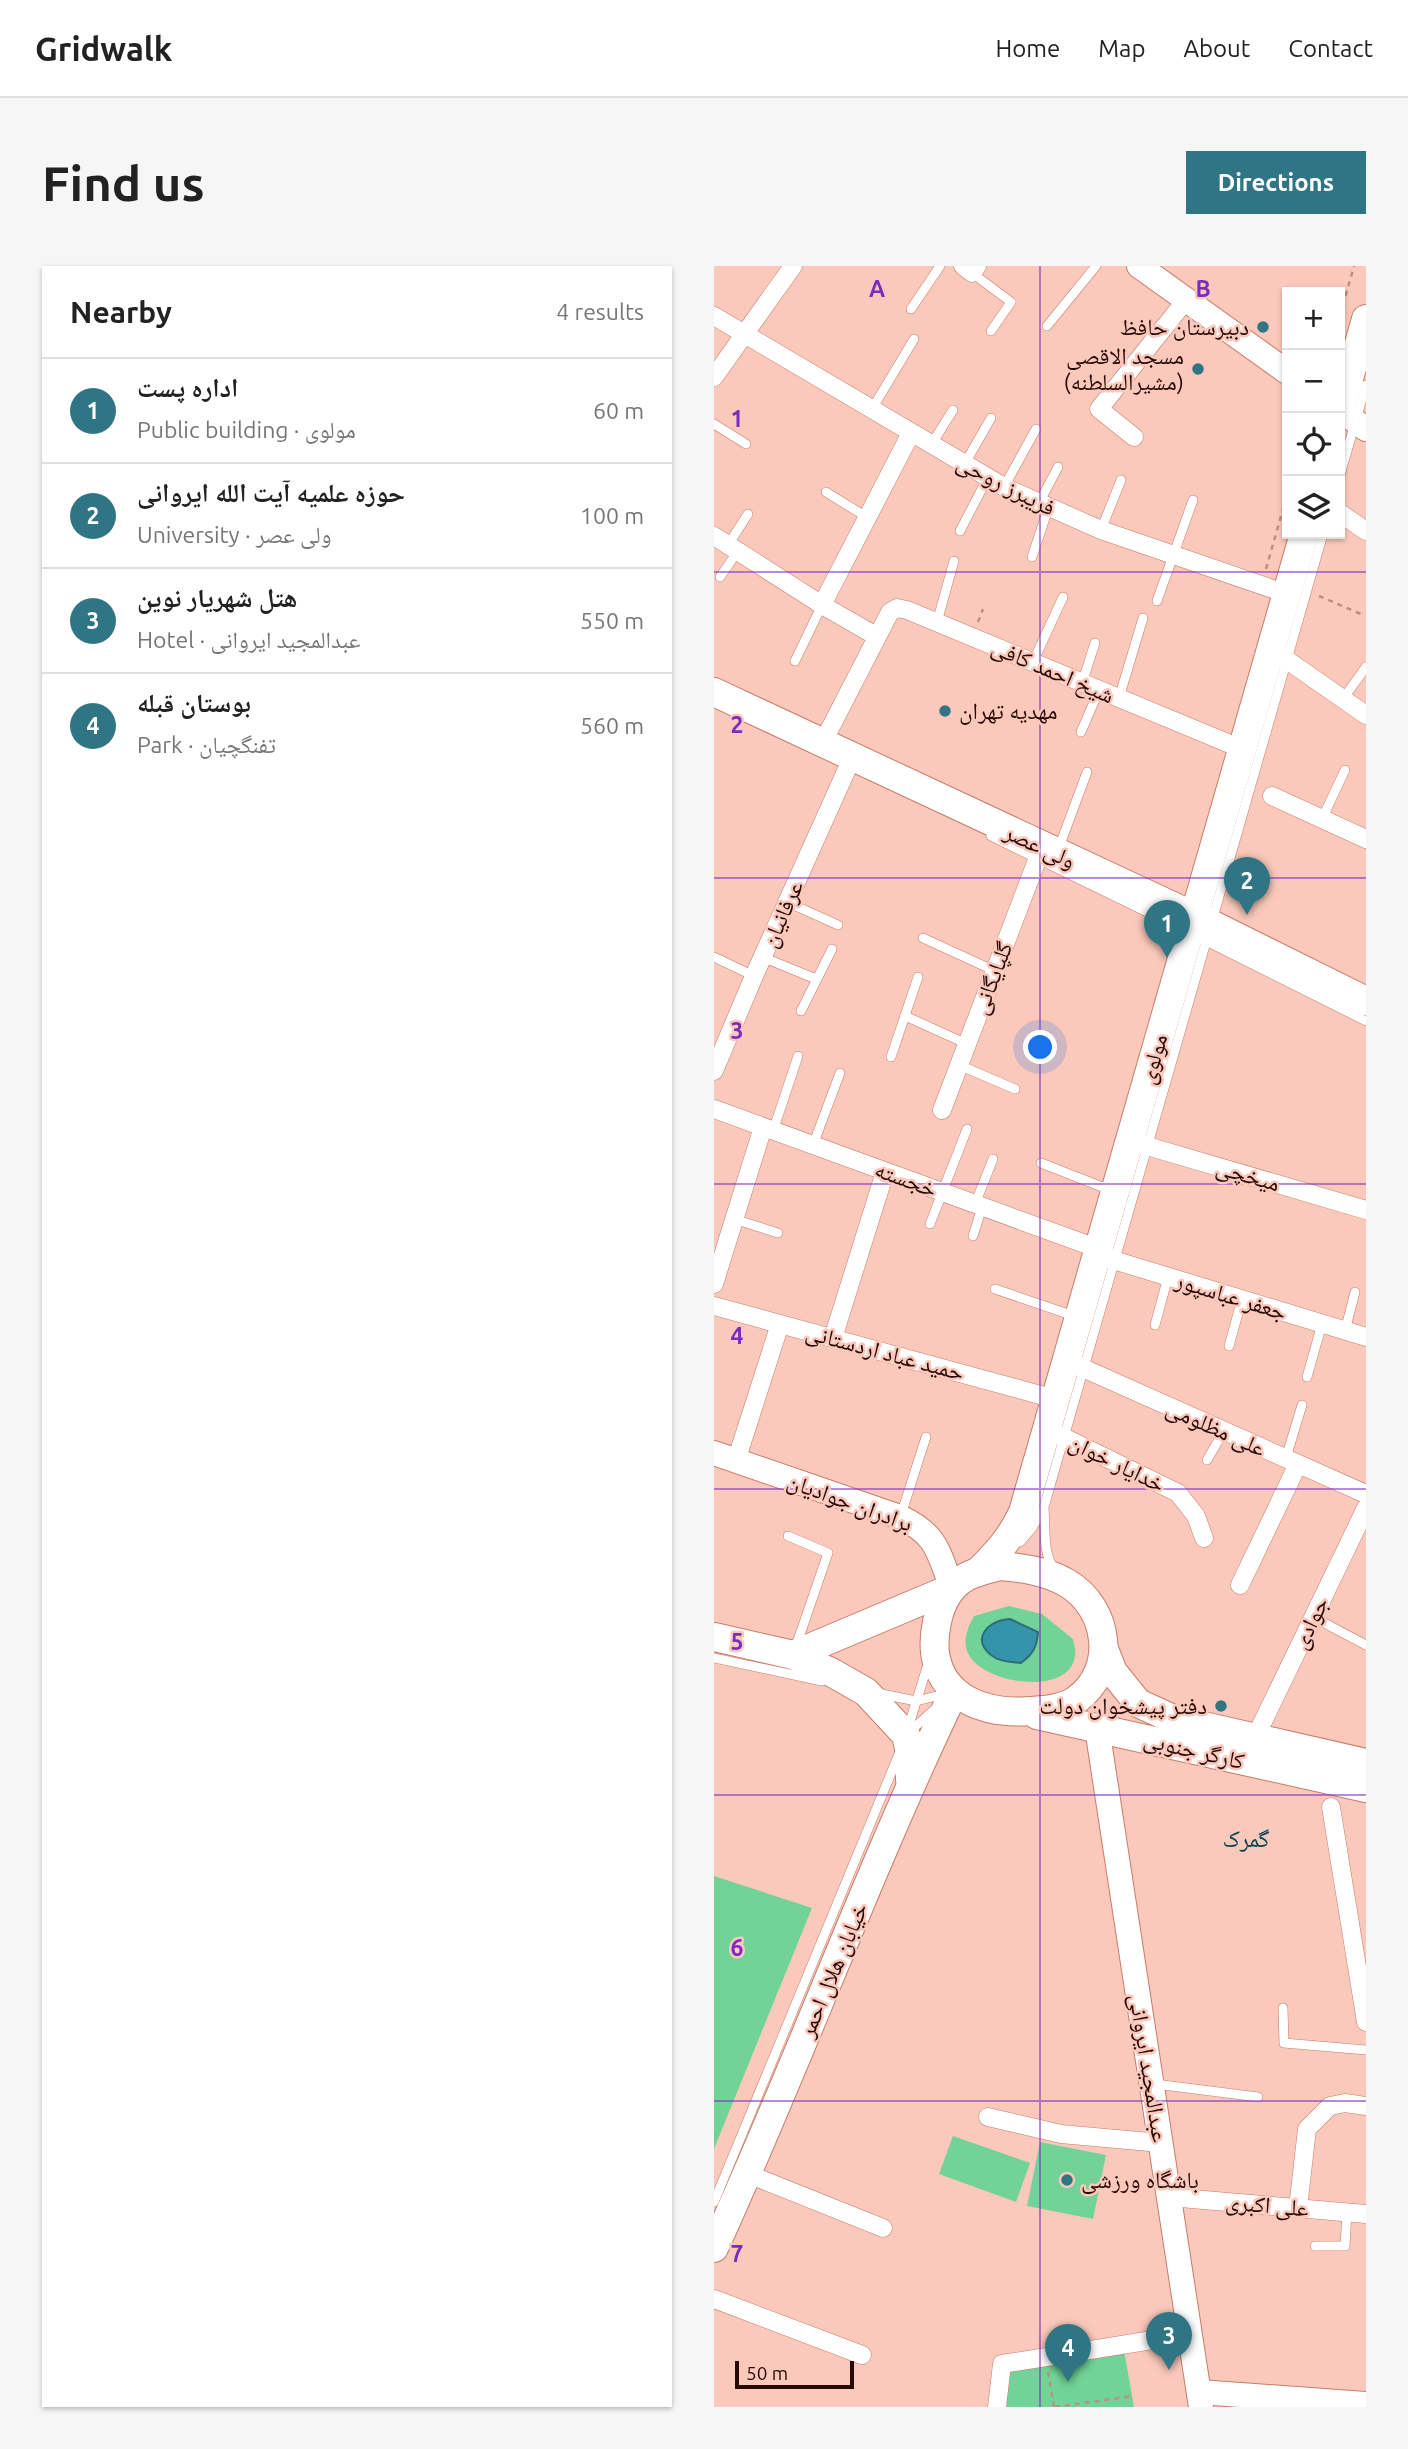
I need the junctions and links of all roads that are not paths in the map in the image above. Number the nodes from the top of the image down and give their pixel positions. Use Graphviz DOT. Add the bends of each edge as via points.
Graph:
graph roads {
  1 [pos="793,266"];
  2 [pos="940,266"];
  3 [pos="1096,266"];
  4 [pos="1139,266"];
  5 [pos="970,268"];
  6 [pos="1186,300"];
  7 [pos="911,309"];
  8 [pos="714,316"];
  9 [pos="1366,319"];
  10 [pos="1047,326"];
  11 [pos="991,331"];
  12 [pos="744,334"];
  13 [pos="914,339"];
  14 [pos="1282,368"];
  15 [pos="1362,373"];
  16 [pos="714,377"];
  17 [pos="872,410"];
  18 [pos="953,410"];
  19 [pos="991,418"];
  20 [pos="1354,420"];
  21 [pos="714,424"];
  22 [pos="1035,429"];
  23 [pos="911,433"];
  24 [pos="1134,437"];
  25 [pos="746,444"];
  26 [pos="931,445"];
  27 [pos="1345,455"];
  28 [pos="964,465"];
  29 [pos="1058,467"];
  30 [pos="987,479"];
  31 [pos="1121,480"];
  32 [pos="1004,488"];
  33 [pos="827,492"];
  34 [pos="1193,500"];
  35 [pos="1043,506"];
  36 [pos="748,514"];
  37 [pos="1345,516"];
  38 [pos="868,518"];
  39 [pos="1101,530"];
  40 [pos="960,531"];
  41 [pos="1366,531"];
  42 [pos="1302,539"];
  43 [pos="1320,539"];
  44 [pos="727,544"];
  45 [pos="1172,555"];
  46 [pos="1032,557"];
  47 [pos="954,561"];
  48 [pos="720,577"];
  49 [pos="1285,590"];
  50 [pos="1063,597"];
  51 [pos="1157,601"];
  52 [pos="822,605"];
  53 [pos="1143,618"];
  54 [pos="937,622"];
  55 [pos="877,636"];
  56 [pos="1095,643"];
  57 [pos="1279,654"];
  58 [pos="795,661"];
  59 [pos="1032,662"];
  60 [pos="1366,667"];
  61 [pos="1082,682"];
  62 [pos="1099,690"];
  63 [pos="714,692"];
  64 [pos="1119,698"];
  65 [pos="1343,699"];
  66 [pos="1366,715"];
  67 [pos="1081,732"];
  68 [pos="1242,749"];
  69 [pos="844,762"];
  70 [pos="1345,770"];
  71 [pos="1087,772"];
  72 [pos="1272,796"];
  73 [pos="1322,819"];
  74 [pos="978,831"];
  75 [pos="1366,839"];
  76 [pos="1046,853"];
  77 [pos="787,902"];
  78 [pos="838,925"];
  79 [pos="1200,929"];
  80 [pos="923,938"];
  81 [pos="832,949"];
  82 [pos="714,957"];
  83 [pos="762,957"];
  84 [pos="995,971"];
  85 [pos="754,976"];
  86 [pos="918,978"];
  87 [pos="816,979"];
  88 [pos="1366,1001"];
  89 [pos="801,1011"];
  90 [pos="905,1016"];
  91 [pos="1366,1021"];
  92 [pos="967,1044"];
  93 [pos="798,1056"];
  94 [pos="891,1057"];
  95 [pos="959,1065"];
  96 [pos="714,1071"];
  97 [pos="839,1073"];
  98 [pos="1015,1089"];
  99 [pos="714,1109"];
  100 [pos="942,1110"];
  101 [pos="768,1129"];
  102 [pos="967,1129"];
  103 [pos="1139,1144"];
  104 [pos="813,1145"];
  105 [pos="993,1160"];
  106 [pos="1041,1163"];
  107 [pos="885,1172"];
  108 [pos="942,1192"];
  109 [pos="1115,1192"];
  110 [pos="979,1206"];
  111 [pos="1366,1210"];
  112 [pos="734,1219"];
  113 [pos="930,1224"];
  114 [pos="778,1233"];
  115 [pos="973,1236"];
  116 [pos="1103,1255"];
  117 [pos="1168,1277"];
  118 [pos="714,1284"];
  119 [pos="995,1289"];
  120 [pos="1355,1292"];
  121 [pos="1242,1299"];
  122 [pos="714,1306"];
  123 [pos="1079,1318"];
  124 [pos="780,1324"];
  125 [pos="1322,1324"];
  126 [pos="1155,1325"];
  127 [pos="1345,1331"];
  128 [pos="1366,1337"];
  129 [pos="833,1338"];
  130 [pos="1229,1346"];
  131 [pos="1075,1364"];
  132 [pos="1307,1377"];
  133 [pos="1055,1399"];
  134 [pos="1302,1405"];
  135 [pos="1224,1431"];
  136 [pos="1055,1433"];
  137 [pos="926,1437"];
  138 [pos="725,1457"];
  139 [pos="1207,1460"];
  140 [pos="1292,1461"];
  141 [pos="1366,1494"];
  142 [pos="1044,1507"];
  143 [pos="1366,1508"];
  144 [pos="900,1517"];
  145 [pos="788,1536"];
  146 [pos="1204,1538"];
  147 [pos="978,1572"];
  148 [pos="1067,1583"];
  149 [pos="1240,1585"];
  150 [pos="952,1588"];
  151 [pos="1313,1617"];
  152 [pos="714,1637"];
  153 [pos="934,1644"];
  154 [pos="1366,1645"];
  155 [pos="1104,1649"];
  156 [pos="793,1655"];
  157 [pos="714,1658"];
  158 [pos="954,1692"];
  159 [pos="916,1701"];
  160 [pos="1022,1712"];
  161 [pos="1097,1728"];
  162 [pos="906,1735"];
  163 [pos="1255,1738"];
  164 [pos="1366,1763"];
  165 [pos="910,1784"];
  166 [pos="1366,1788"];
  167 [pos="1331,1807"];
  168 [pos="1283,2008"];
  169 [pos="1366,2019"];
  170 [pos="1366,2050"];
  171 [pos="1152,2084"];
  172 [pos="1258,2097"];
  173 [pos="1366,2106"];
  174 [pos="988,2118"];
  175 [pos="1161,2143"];
  176 [pos="748,2174"];
  177 [pos="1169,2197"];
  178 [pos="714,2202"];
  179 [pos="1298,2208"];
  180 [pos="1347,2212"];
  181 [pos="1366,2214"];
  182 [pos="883,2228"];
  183 [pos="1315,2246"];
  184 [pos="714,2248"];
  185 [pos="714,2299"];
  186 [pos="1190,2334"];
  187 [pos="862,2355"];
  188 [pos="1200,2399"];
  189 [pos="1366,2404"];
  190 [pos="997,2407"];
  1 -- 12 [label="street"];
  2 -- 7 [label="lane"];
  3 -- 10 [label="lane"];
  4 -- 6 [label="main road"];
  5 -- 11 [label="lane" via="1011,303"];
  6 -- 14 [label="main road"];
  6 -- 24 [label="street" via="1099,409"];
  8 -- 12 [label="street, فریبرز روحی"];
  9 -- 15 [label="main road"];
  12 -- 16 [label="street"];
  12 -- 17 [label="street, فریبرز روحی"];
  13 -- 17 [label="lane"];
  15 -- 20 [label="main road"];
  17 -- 23 [label="street, فریبرز روحی"];
  18 -- 26 [label="lane"];
  19 -- 28 [label="lane"];
  20 -- 27 [label="lane"];
  21 -- 25 [label="lane"];
  22 -- 32 [label="lane"];
  23 -- 26 [label="street, فریبرز روحی"];
  23 -- 38 [label="street"];
  26 -- 28 [label="street, فریبرز روحی"];
  28 -- 30 [label="street, فریبرز روحی"];
  29 -- 35 [label="lane"];
  30 -- 32 [label="street, فریبرز روحی"];
  30 -- 40 [label="lane"];
  31 -- 39 [label="lane"];
  32 -- 35 [label="street, فریبرز روحی"];
  33 -- 38 [label="lane"];
  34 -- 45 [label="lane"];
  35 -- 39 [label="street, فریبرز روحی"];
  35 -- 46 [label="lane"];
  36 -- 44 [label="lane"];
  37 -- 41 [label="street"];
  38 -- 52 [label="street"];
  39 -- 45 [label="street, فریبرز روحی"];
  42 -- 49 [label="main road, مولوی"];
  43 -- 49 [label="lane"];
  44 -- 48 [label="lane"];
  44 -- 52 [label="street"];
  45 -- 49 [label="street, فریبرز روحی"];
  45 -- 51 [label="lane"];
  47 -- 54 [label="lane"];
  49 -- 57 [label="main road, مولوی"];
  50 -- 59 [label="lane"];
  52 -- 55 [label="street"];
  52 -- 58 [label="lane"];
  53 -- 64 [label="lane"];
  54 -- 55 [label="street, شیخ احمد کافی" via="894,609"];
  54 -- 59 [label="street, شیخ احمد کافی"];
  55 -- 69 [label="street"];
  56 -- 61 [label="lane"];
  57 -- 65 [label="street"];
  57 -- 68 [label="main road, مولوی"];
  57 -- 79 [label="lane"];
  59 -- 61 [label="street, شیخ احمد کافی"];
  60 -- 65 [label="lane"];
  61 -- 62 [label="street, شیخ احمد کافی"];
  62 -- 64 [label="street, شیخ احمد کافی"];
  62 -- 67 [label="lane"];
  63 -- 69 [label="main road, ولی عصر"];
  64 -- 68 [label="street, شیخ احمد کافی"];
  65 -- 66 [label="street"];
  68 -- 79 [label="main road, مولوی"];
  69 -- 76 [label="main road, ولی عصر"];
  69 -- 77 [label="street, عرفانیان"];
  70 -- 73 [label="lane"];
  71 -- 76 [label="lane"];
  72 -- 73 [label="street"];
  73 -- 75 [label="street"];
  74 -- 76 [label="lane"];
  76 -- 79 [label="main road, ولی عصر"];
  76 -- 84 [label="street, گلپایگانی"];
  77 -- 78 [label="lane"];
  77 -- 83 [label="street, عرفانیان"];
  79 -- 88 [label="main road, ولی عصر"];
  79 -- 91 [label="lane"];
  79 -- 103 [label="main road, مولوی"];
  80 -- 84 [label="lane"];
  81 -- 87 [label="lane"];
  82 -- 85 [label="lane"];
  83 -- 85 [label="street, عرفانیان"];
  83 -- 87 [label="lane"];
  84 -- 92 [label="street, گلپایگانی"];
  85 -- 96 [label="street, عرفانیان"];
  86 -- 90 [label="lane"];
  87 -- 89 [label="lane"];
  90 -- 92 [label="lane"];
  90 -- 94 [label="lane"];
  92 -- 95 [label="street, گلپایگانی"];
  93 -- 101 [label="lane"];
  95 -- 98 [label="lane"];
  95 -- 100 [label="street, گلپایگانی"];
  97 -- 104 [label="lane"];
  99 -- 101 [label="street, خجسته"];
  101 -- 104 [label="street, خجسته"];
  101 -- 112 [label="street"];
  102 -- 108 [label="lane"];
  103 -- 109 [label="main road, مولوی"];
  103 -- 111 [label="street, میخچی"];
  103 -- 116 [label="lane"];
  104 -- 107 [label="street, خجسته"];
  105 -- 110 [label="lane"];
  106 -- 109 [label="lane"];
  107 -- 108 [label="street, خجسته"];
  107 -- 129 [label="street"];
  108 -- 110 [label="street, خجسته"];
  108 -- 113 [label="lane"];
  109 -- 116 [label="main road, مولوی"];
  110 -- 115 [label="lane"];
  110 -- 116 [label="street, خجسته"];
  112 -- 114 [label="lane"];
  112 -- 118 [label="street"];
  116 -- 117 [label="street, جعفر عباسپور"];
  116 -- 123 [label="main road, مولوی"];
  116 -- 131 [label="lane"];
  117 -- 121 [label="street, جعفر عباسپور"];
  117 -- 126 [label="lane"];
  119 -- 123 [label="lane"];
  120 -- 127 [label="lane"];
  121 -- 125 [label="street, جعفر عباسپور"];
  121 -- 130 [label="lane"];
  122 -- 124 [label="street, حمید عباد اردستانی"];
  123 -- 131 [label="main road, مولوی"];
  124 -- 129 [label="street, حمید عباد اردستانی"];
  124 -- 138 [label="street"];
  125 -- 127 [label="street, جعفر عباسپور"];
  125 -- 132 [label="lane"];
  127 -- 128 [label="street, جعفر عباسپور"];
  129 -- 133 [label="street, حمید عباد اردستانی"];
  131 -- 133 [label="main road, مولوی"];
  131 -- 135 [label="street, علی مظلومی"];
  131 -- 136 [label="lane"];
  133 -- 136 [label="main road, مولوی"];
  134 -- 140 [label="lane"];
  135 -- 139 [label="lane"];
  135 -- 140 [label="street, علی مظلومی"];
  136 -- 142 [label="lane"];
  136 -- 146 [label="street, خدایار خوان" via="1142,1466 1178,1493 1196,1516"];
  136 -- 147 [label="main road, مولوی" via="1013,1533"];
  137 -- 144 [label="lane"];
  138 -- 144 [label="main road, برادران جوادیان"];
  140 -- 141 [label="street, علی مظلومی"];
  140 -- 149 [label="street"];
  142 -- 147 [label="lane" via="1015,1548"];
  142 -- 148 [label="lane" via="1049,1563"];
  143 -- 151 [label="street, جوادی"];
  144 -- 150 [label="main road, برادران جوادیان" via="927,1532"];
  145 -- 156 [label="lane" via="828,1553"];
  147 -- 148 [label="main road" via="1000,1566 1026,1569"];
  147 -- 150 [label="main road"];
  148 -- 155 [label="main road" via="1082,1595 1100,1622"];
  150 -- 153 [label="main road" via="939,1615"];
  150 -- 156 [label="main road"];
  151 -- 154 [label="lane"];
  151 -- 163 [label="street, جوادی"];
  152 -- 156 [label="main road"];
  153 -- 158 [label="main road" via="938,1669"];
  153 -- 159 [label="lane"];
  155 -- 160 [label="main road" via="1099,1673 1086,1691 1063,1707"];
  155 -- 163 [label="main road, کارگر جنوبی" via="1113,1672 1138,1703 1173,1719"];
  156 -- 162 [label="main road" via="866,1692"];
  157 -- 159 [label="lane"];
  158 -- 159 [label="lane"];
  158 -- 160 [label="main road" via="986,1707"];
  158 -- 162 [label="lane"];
  158 -- 165 [label="main road, خیابان هلال احمر"];
  159 -- 162 [label="lane"];
  160 -- 161 [label="main road, کارگر جنوبی"];
  161 -- 166 [label="main road, کارگر جنوبی"];
  161 -- 171 [label="main road, عبدالمجید ایروانی"];
  162 -- 165 [label="main road"];
  162 -- 178 [label="lane"];
  163 -- 164 [label="main road, کارگر جنوبی"];
  165 -- 176 [label="main road, خیابان هلال احمر"];
  167 -- 169 [label="street"];
  168 -- 170 [label="lane" via="1284,2043"];
  171 -- 172 [label="lane"];
  171 -- 175 [label="main road, عبدالمجید ایروانی"];
  173 -- 179 [label="street" via="1330,2106 1307,2129"];
  174 -- 175 [label="street" via="1060,2134"];
  175 -- 177 [label="main road, عبدالمجید ایروانی"];
  176 -- 182 [label="street"];
  176 -- 184 [label="main road, خیابان هلال احمر"];
  177 -- 179 [label="street, علی اکبری"];
  177 -- 186 [label="main road, عبدالمجید ایروانی"];
  179 -- 180 [label="street, علی اکبری"];
  180 -- 181 [label="street, علی اکبری"];
  180 -- 183 [label="lane" via="1345,2246"];
  185 -- 187 [label="street"];
  186 -- 188 [label="main road, عبدالمجید ایروانی"];
  186 -- 190 [label="street" via="1002,2364"];
  188 -- 189 [label="main road"];
}
